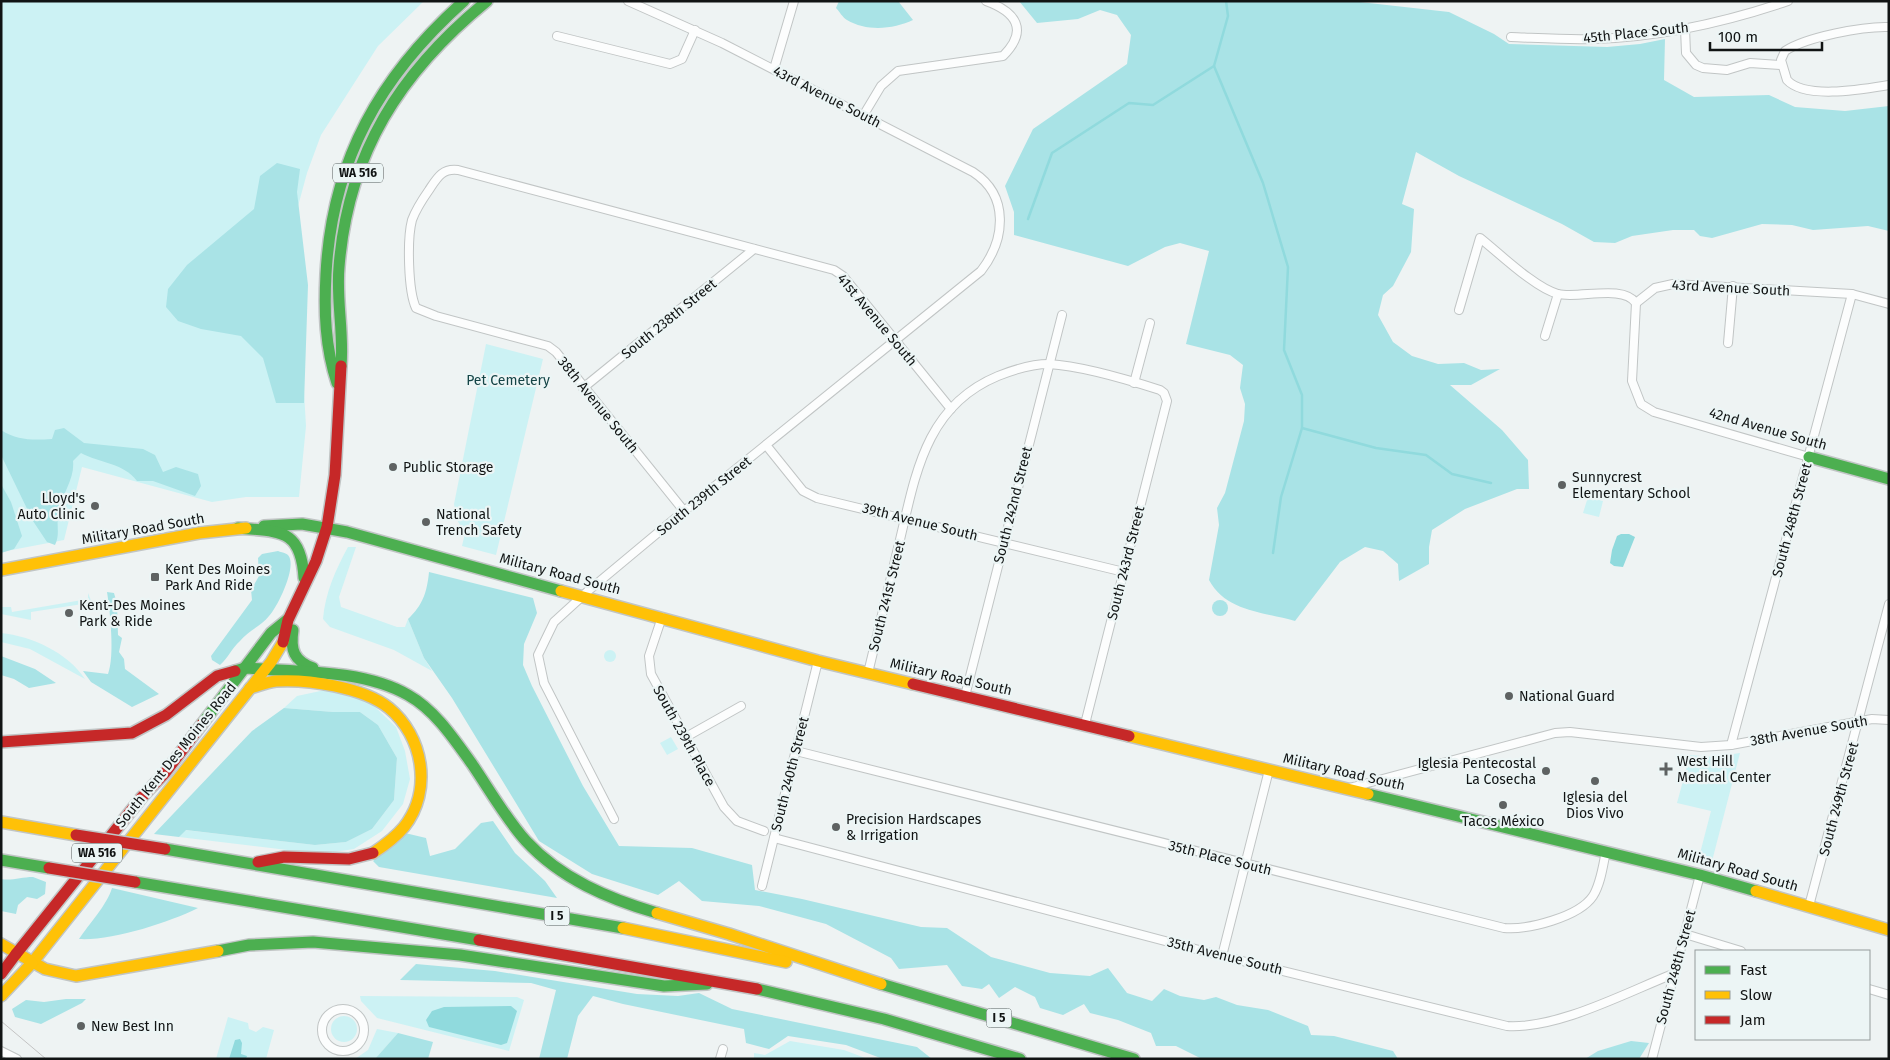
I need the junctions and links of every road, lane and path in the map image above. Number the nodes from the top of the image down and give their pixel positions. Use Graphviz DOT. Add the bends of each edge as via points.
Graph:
graph roads {
  1 [pos="464,1"];
  2 [pos="487,1"];
  3 [pos="628,1"];
  4 [pos="794,1"];
  5 [pos="986,1"];
  6 [pos="1788,1"];
  7 [pos="1889,26"];
  8 [pos="1685,28"];
  9 [pos="695,30"];
  10 [pos="557,36"];
  11 [pos="1511,37"];
  12 [pos="1781,65"];
  13 [pos="774,69"];
  14 [pos="1889,86"];
  15 [pos="863,116"];
  16 [pos="1001,219"];
  17 [pos="754,249"];
  18 [pos="1733,286"];
  19 [pos="1558,294"];
  20 [pos="1852,294"];
  21 [pos="412,297"];
  22 [pos="1636,303"];
  23 [pos="1889,304"];
  24 [pos="1459,310"];
  25 [pos="1062,315"];
  26 [pos="1150,324"];
  27 [pos="1545,336"];
  28 [pos="894,340"];
  29 [pos="1728,343"];
  30 [pos="1049,364"];
  31 [pos="1134,383"];
  32 [pos="339,388"];
  33 [pos="583,388"];
  34 [pos="950,409"];
  35 [pos="766,445"];
  36 [pos="1809,457"];
  37 [pos="1889,479"];
  38 [pos="684,511"];
  39 [pos="906,518"];
  40 [pos="238,528"];
  41 [pos="327,528"];
  42 [pos="1003,542"];
  43 [pos="1,570"];
  44 [pos="1124,572"];
  45 [pos="304,586"];
  46 [pos="583,596"];
  47 [pos="296,604"];
  48 [pos="1889,604"];
  49 [pos="662,618"];
  50 [pos="287,620"];
  51 [pos="818,662"];
  52 [pos="245,668"];
  53 [pos="265,668"];
  54 [pos="868,673"];
  55 [pos="331,674"];
  56 [pos="250,688"];
  57 [pos="965,696"];
  58 [pos="741,706"];
  59 [pos="1889,720"];
  60 [pos="1860,722"];
  61 [pos="1085,724"];
  62 [pos="686,737"];
  63 [pos="1,742"];
  64 [pos="1731,745"];
  65 [pos="796,751"];
  66 [pos="1269,770"];
  67 [pos="1348,788"];
  68 [pos="614,818"];
  69 [pos="1,822"];
  70 [pos="764,831"];
  71 [pos="774,838"];
  72 [pos="1606,851"];
  73 [pos="1,860"];
  74 [pos="250,864"];
  75 [pos="1245,864"];
  76 [pos="1700,875"];
  77 [pos="762,886"];
  78 [pos="1810,906"];
  79 [pos="1889,930"];
  80 [pos="1685,934"];
  81 [pos="1,944"];
  82 [pos="1738,950"];
  83 [pos="16,954"];
  84 [pos="1222,956"];
  85 [pos="32,963"];
  86 [pos="1,974"];
  87 [pos="1673,974"];
  88 [pos="862,979"];
  89 [pos="734,983"];
  90 [pos="1870,990"];
  91 [pos="1,996"];
  92 [pos="1889,996"];
  93 [pos="723,1049"];
  94 [pos="337,1050"];
  95 [pos="1,1052"];
  96 [pos="18,1059"];
  97 [pos="335,1059"];
  98 [pos="720,1059"];
  99 [pos="1020,1059"];
  100 [pos="1134,1059"];
  101 [pos="1652,1059"];
  1 -- 32 [label="main road, South Kent Des Moines Road / WA 516" via="427,33 409,55 364,122 344,169 329,235 325,277 328,358"];
  2 -- 32 [label="main road, South Kent Des Moines Road / WA 516" via="445,35 409,77 380,123 362,162 341,242"];
  3 -- 9 [label="street, 43rd Avenue South"];
  4 -- 13 [label="street"];
  5 -- 15 [label="street" via="1010,12 1015,21 1015,38 1003,56 898,71 882,86"];
  6 -- 8 [label="street, 45th Place South" via="1726,20"];
  7 -- 12 [label="street" via="1856,29 1796,46 1782,54"];
  8 -- 11 [label="street, 45th Place South" via="1595,39"];
  8 -- 12 [label="street" via="1686,53 1703,68 1727,70 1750,64"];
  9 -- 10 [label="street" via="682,58 670,64"];
  9 -- 13 [label="street, 43rd Avenue South"];
  12 -- 14 [label="street" via="1788,82 1803,90"];
  13 -- 15 [label="street, 43rd Avenue South"];
  15 -- 16 [label="street, 43rd Avenue South" via="981,177 998,202"];
  16 -- 28 [label="street, South 239th Street" via="996,247 981,271"];
  17 -- 21 [label="street, 41st Avenue South" via="451,170 441,173 416,211 411,225"];
  17 -- 28 [label="street, 41st Avenue South" via="839,272"];
  17 -- 33 [label="street, South 238th Street"];
  18 -- 20 [label="street, 43rd Avenue South"];
  18 -- 22 [label="street, 43rd Avenue South" via="1664,285"];
  18 -- 29 [label="street"];
  19 -- 22 [label="street" via="1619,294 1632,298"];
  19 -- 24 [label="street" via="1529,277 1480,238"];
  19 -- 27 [label="street"];
  20 -- 23 [label="street, 43rd Avenue South"];
  20 -- 36 [label="street, South 248th Street"];
  21 -- 33 [label="street, 38th Avenue South" via="421,312 548,346"];
  22 -- 36 [label="street, 42nd Avenue South" via="1632,381 1641,404 1654,412"];
  25 -- 30 [label="street, South 242nd Street"];
  26 -- 31 [label="street"];
  28 -- 34 [label="street, 41st Avenue South"];
  28 -- 35 [label="street, South 239th Street"];
  30 -- 31 [label="street"];
  30 -- 34 [label="street" via="988,380"];
  30 -- 42 [label="street, South 242nd Street"];
  31 -- 44 [label="street, South 243rd Street" via="1162,391 1166,401"];
  32 -- 41 [label="main road, South Kent Des Moines Road / WA 516" via="336,462"];
  33 -- 38 [label="street, 38th Avenue South"];
  34 -- 39 [label="street, South 241st Street" via="934,430 923,453"];
  35 -- 38 [label="street, South 239th Street"];
  35 -- 39 [label="street, 39th Avenue South" via="796,483 810,495"];
  36 -- 37 [label="main road, 42nd Avenue South"];
  36 -- 64 [label="street, South 248th Street"];
  38 -- 46 [label="street, South 239th Street"];
  39 -- 42 [label="street, 39th Avenue South"];
  39 -- 54 [label="street, South 241st Street"];
  40 -- 41 [label="main road, Military Road South" via="302,524"];
  40 -- 43 [label="main road, Military Road South"];
  40 -- 45 [label="main road" via="279,533 300,546 305,559"];
  41 -- 45 [label="main road, South Kent Des Moines Road / WA 516"];
  41 -- 46 [label="main road, Military Road South"];
  42 -- 44 [label="street, 39th Avenue South"];
  42 -- 57 [label="street, South 242nd Street"];
  44 -- 61 [label="street, South 243rd Street"];
  45 -- 47 [label="main road, South Kent Des Moines Road / WA 516"];
  46 -- 49 [label="main road, Military Road South"];
  46 -- 68 [label="street, South 239th Street" via="554,622 538,655 539,667 544,683"];
  47 -- 50 [label="main road, South Kent Des Moines Road / WA 516"];
  47 -- 55 [label="main road" via="291,647 293,656 300,663"];
  48 -- 60 [label="street, South 249th Street"];
  49 -- 51 [label="main road, Military Road South"];
  49 -- 62 [label="street, South 239th Place" via="650,652 649,669"];
  50 -- 52 [label="main road, South Kent Des Moines Road / WA 516" via="271,633"];
  50 -- 53 [label="main road, South Kent Des Moines Road / WA 516" via="285,639"];
  51 -- 54 [label="main road, Military Road South"];
  51 -- 65 [label="street, South 240th Street"];
  52 -- 53 [label="main road"];
  52 -- 63 [label="main road" via="217,676 166,715 132,732"];
  52 -- 83 [label="main road, South Kent Des Moines Road / WA 516" via="165,773"];
  53 -- 55 [label="main road"];
  53 -- 56 [label="main road, South Kent Des Moines Road / WA 516"];
  54 -- 57 [label="main road, Military Road South"];
  55 -- 88 [label="main road" via="383,683 409,695 428,710 457,743 526,841 554,866 589,889 628,906 729,934"];
  56 -- 74 [label="main road" via="273,681 293,682 355,691 377,700 401,718 411,732 422,770 420,793 411,817 393,840 381,848 346,860 284,857"];
  56 -- 85 [label="main road, South Kent Des Moines Road / WA 516"];
  57 -- 61 [label="main road, Military Road South"];
  58 -- 62 [label="street"];
  59 -- 60 [label="street, 38th Avenue South"];
  60 -- 64 [label="street, 38th Avenue South"];
  60 -- 78 [label="street, South 249th Street"];
  61 -- 66 [label="main road, Military Road South"];
  62 -- 70 [label="street, South 239th Place" via="730,815 747,826"];
  64 -- 67 [label="street, 38th Avenue South" via="1700,747 1555,733"];
  65 -- 71 [label="street, South 240th Street"];
  65 -- 75 [label="street, 35th Place South"];
  66 -- 67 [label="main road, Military Road South"];
  66 -- 75 [label="street"];
  67 -- 72 [label="main road, Military Road South"];
  69 -- 74 [label="main road, I 5, bridge"];
  71 -- 77 [label="street, South 240th Street"];
  71 -- 84 [label="street, 35th Avenue South"];
  72 -- 75 [label="street, 35th Place South" via="1596,890 1588,902 1549,921 1518,929"];
  72 -- 76 [label="main road, Military Road South"];
  73 -- 89 [label="main road, I 5, bridge"];
  74 -- 88 [label="main road, I 5" via="686,940"];
  75 -- 84 [label="street"];
  76 -- 78 [label="main road, Military Road South"];
  76 -- 80 [label="street, South 248th Street"];
  78 -- 79 [label="main road, Military Road South"];
  80 -- 82 [label="street"];
  80 -- 87 [label="street, South 248th Street"];
  81 -- 83 [label="main road"];
  83 -- 85 [label="main road"];
  83 -- 86 [label="main road, South Kent Des Moines Road / WA 516"];
  84 -- 87 [label="street, 35th Avenue South" via="1497,1024 1524,1027 1557,1020"];
  85 -- 89 [label="main road" via="60,974 91,975 249,945 313,942 460,955 664,986"];
  85 -- 91 [label="main road, South Kent Des Moines Road / WA 516"];
  87 -- 101 [label="street, South 248th Street"];
  88 -- 100 [label="main road, I 5"];
  89 -- 99 [label="main road, I 5" via="884,1019"];
  90 -- 92 [label="street"];
  93 -- 98 [label="street"];
  94 -- 94 [label="street" via="354,1048 364,1032 361,1019 350,1010 336,1010 322,1026 324,1040"];
  94 -- 97 [label="street"];
  95 -- 96 [label="street"];
}
